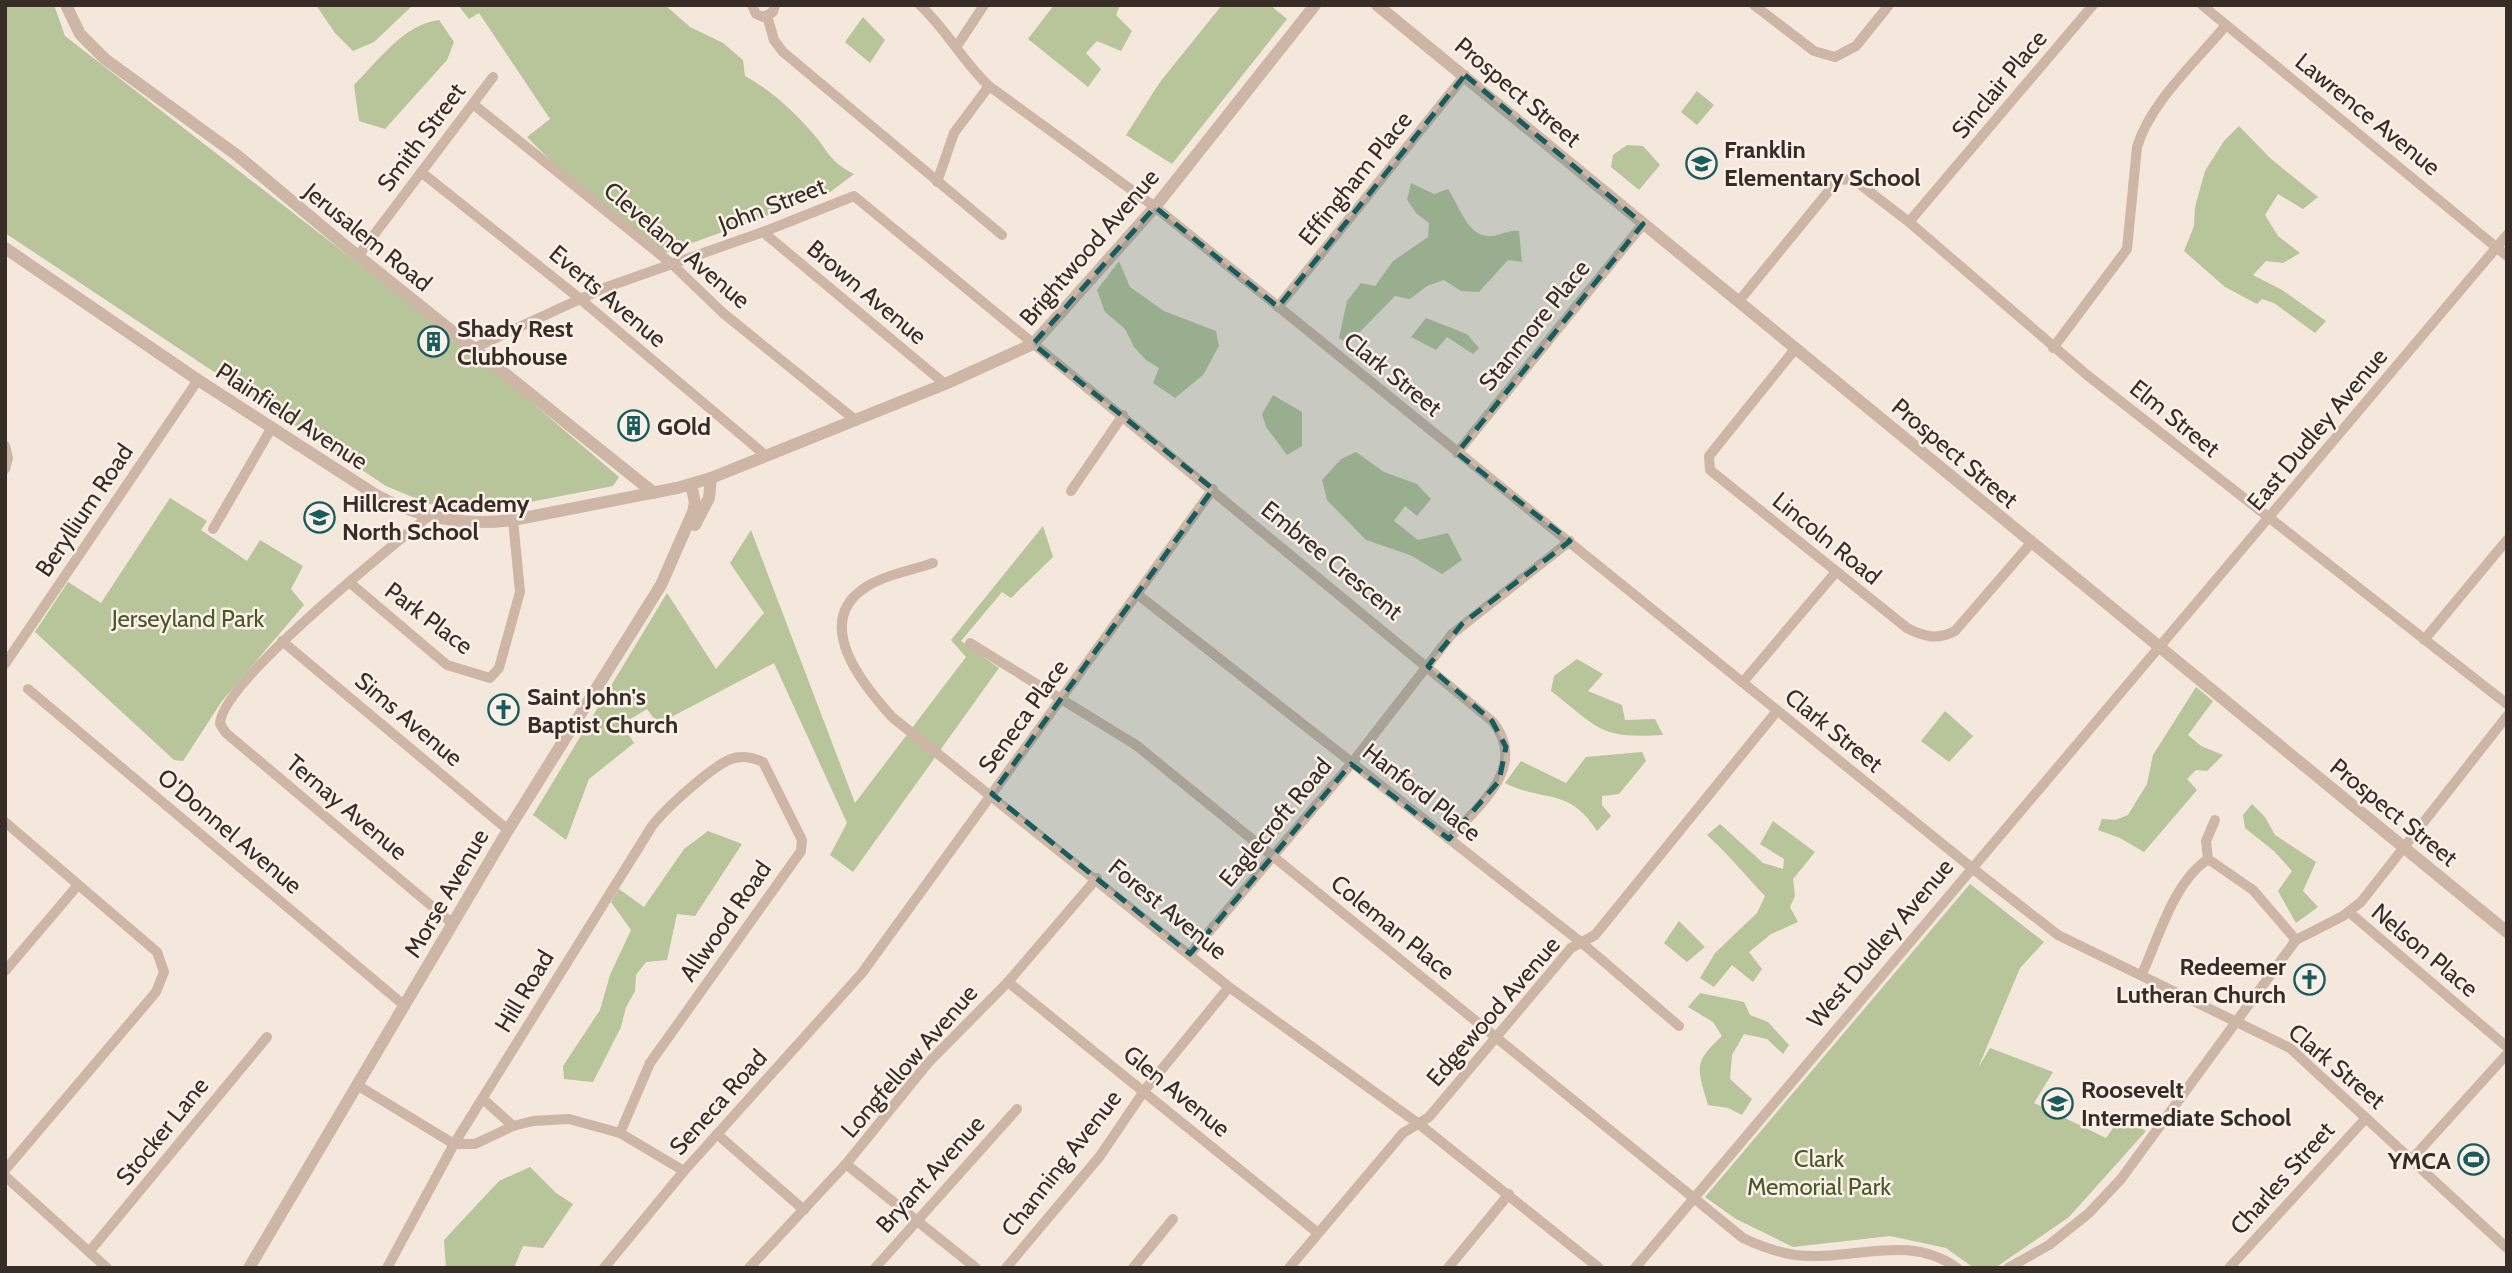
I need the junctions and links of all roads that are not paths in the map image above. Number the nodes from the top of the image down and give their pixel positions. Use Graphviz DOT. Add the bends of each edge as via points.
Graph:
graph roads {
  1 [pos="66,5"];
  2 [pos="752,5"];
  3 [pos="775,5"];
  4 [pos="920,5"];
  5 [pos="984,5"];
  6 [pos="1315,5"];
  7 [pos="1377,5"];
  8 [pos="1754,5"];
  9 [pos="1889,5"];
  10 [pos="2093,5"];
  11 [pos="2202,5"];
  12 [pos="767,16"];
  13 [pos="2226,25"];
  14 [pos="957,46"];
  15 [pos="1465,75"];
  16 [pos="493,77"];
  17 [pos="989,86"];
  18 [pos="473,104"];
  19 [pos="421,172"];
  20 [pos="937,182"];
  21 [pos="854,196"];
  22 [pos="1155,207"];
  23 [pos="1909,222"];
  24 [pos="1643,224"];
  25 [pos="763,232"];
  26 [pos="1002,235"];
  27 [pos="2507,235"];
  28 [pos="2496,247"];
  29 [pos="5,248"];
  30 [pos="358,256"];
  31 [pos="2507,256"];
  32 [pos="672,264"];
  33 [pos="579,298"];
  34 [pos="1739,300"];
  35 [pos="1278,307"];
  36 [pos="1033,344"];
  37 [pos="2053,348"];
  38 [pos="472,349"];
  39 [pos="1795,349"];
  40 [pos="198,380"];
  41 [pos="945,384"];
  42 [pos="1123,415"];
  43 [pos="854,419"];
  44 [pos="272,427"];
  45 [pos="5,446"];
  46 [pos="1457,453"];
  47 [pos="765,456"];
  48 [pos="5,469"];
  49 [pos="711,478"];
  50 [pos="691,484"];
  51 [pos="1213,489"];
  52 [pos="1071,491"];
  53 [pos="654,493"];
  54 [pos="429,516"];
  55 [pos="2269,519"];
  56 [pos="513,520"];
  57 [pos="213,529"];
  58 [pos="2507,540"];
  59 [pos="1570,541"];
  60 [pos="682,542"];
  61 [pos="2031,543"];
  62 [pos="933,563"];
  63 [pos="1835,573"];
  64 [pos="349,582"];
  65 [pos="1137,593"];
  66 [pos="2424,639"];
  67 [pos="282,641"];
  68 [pos="970,643"];
  69 [pos="2160,649"];
  70 [pos="5,664"];
  71 [pos="1428,666"];
  72 [pos="1744,682"];
  73 [pos="28,689"];
  74 [pos="1062,698"];
  75 [pos="2507,704"];
  76 [pos="1777,711"];
  77 [pos="2507,716"];
  78 [pos="728,760"];
  79 [pos="1352,764"];
  80 [pos="992,793"];
  81 [pos="2215,820"];
  82 [pos="5,822"];
  83 [pos="508,830"];
  84 [pos="1448,839"];
  85 [pos="2403,846"];
  86 [pos="1272,857"];
  87 [pos="2208,859"];
  88 [pos="1972,868"];
  89 [pos="1097,878"];
  90 [pos="78,885"];
  91 [pos="2349,912"];
  92 [pos="453,924"];
  93 [pos="2507,932"];
  94 [pos="2296,940"];
  95 [pos="1582,943"];
  96 [pos="1190,954"];
  97 [pos="867,966"];
  98 [pos="5,971"];
  99 [pos="2142,974"];
  100 [pos="1008,982"];
  101 [pos="1229,987"];
  102 [pos="405,1006"];
  103 [pos="2238,1021"];
  104 [pos="1679,1026"];
  105 [pos="267,1037"];
  106 [pos="1496,1037"];
  107 [pos="2507,1047"];
  108 [pos="2507,1054"];
  109 [pos="357,1084"];
  110 [pos="1144,1091"];
  111 [pos="483,1099"];
  112 [pos="1017,1109"];
  113 [pos="2366,1118"];
  114 [pos="1419,1124"];
  115 [pos="513,1126"];
  116 [pos="620,1133"];
  117 [pos="718,1134"];
  118 [pos="454,1144"];
  119 [pos="2411,1160"];
  120 [pos="846,1164"];
  121 [pos="5,1170"];
  122 [pos="684,1171"];
  123 [pos="5,1176"];
  124 [pos="1509,1194"];
  125 [pos="1691,1199"];
  126 [pos="804,1210"];
  127 [pos="1173,1219"];
  128 [pos="917,1221"];
  129 [pos="1318,1233"];
  130 [pos="2506,1245"];
  131 [pos="89,1252"];
  132 [pos="107,1268"];
  133 [pos="249,1268"];
  134 [pos="387,1268"];
  135 [pos="604,1268"];
  136 [pos="749,1268"];
  137 [pos="875,1268"];
  138 [pos="976,1268"];
  139 [pos="1006,1268"];
  140 [pos="1133,1268"];
  141 [pos="1289,1268"];
  142 [pos="1448,1268"];
  143 [pos="1599,1268"];
  144 [pos="1635,1268"];
  145 [pos="1957,1268"];
  146 [pos="2008,1268"];
  147 [pos="2229,1268"];
  1 -- 30 [label="street, Jerusalem Road" via="80,34 105,59 238,156"];
  2 -- 12 [label="street" via="756,14"];
  3 -- 12 [label="street"];
  4 -- 14 [label="street, Clark Street"];
  5 -- 14 [label="street"];
  6 -- 22 [label="street, Brightwood Avenue"];
  7 -- 15 [label="street, Prospect Street"];
  8 -- 9 [label="street" via="1814,51 1835,57 1856,46"];
  10 -- 23 [label="street, Sinclair Place"];
  11 -- 13 [label="street, Lawrence Avenue"];
  12 -- 20 [label="street" via="783,52"];
  13 -- 28 [label="street, Lawrence Avenue"];
  13 -- 37 [label="street" via="2141,133 2127,248"];
  14 -- 17 [label="street, Clark Street"];
  15 -- 24 [label="street, Prospect Street"];
  15 -- 35 [label="street, Effingham Place"];
  16 -- 18 [label="street, Smith Street"];
  17 -- 20 [label="street" via="954,133"];
  17 -- 22 [label="street, Clark Street"];
  18 -- 19 [label="street, Smith Street"];
  18 -- 32 [label="street, Cleveland Avenue"];
  19 -- 30 [label="street, Smith Street"];
  19 -- 33 [label="street, Everts Avenue"];
  20 -- 26 [label="street"];
  21 -- 25 [label="street, John Street"];
  21 -- 36 [label="street, Embree Crescent"];
  22 -- 35 [label="street, Clark Street"];
  22 -- 36 [label="street, Brightwood Avenue"];
  23 -- 34 [label="street, Elm Street" via="1853,179 1838,180"];
  23 -- 37 [label="street, Elm Street"];
  24 -- 34 [label="street, Prospect Street"];
  24 -- 46 [label="street, Stanmore Place"];
  25 -- 32 [label="street, John Street"];
  25 -- 41 [label="street, Brown Avenue"];
  27 -- 28 [label="street, East Dudley Avenue"];
  28 -- 31 [label="street, Lawrence Avenue"];
  28 -- 55 [label="street, East Dudley Avenue"];
  29 -- 40 [label="street, Plainfield Avenue"];
  30 -- 38 [label="street, Jerusalem Road"];
  32 -- 33 [label="street, John Street"];
  32 -- 43 [label="street, Cleveland Avenue" via="723,313"];
  33 -- 38 [label="street, John Street"];
  33 -- 47 [label="street, Everts Avenue"];
  34 -- 39 [label="street, Prospect Street"];
  35 -- 46 [label="street, Clark Street"];
  36 -- 41 [label="street, Brightwood Avenue"];
  36 -- 42 [label="street, Embree Crescent"];
  37 -- 55 [label="street, Elm Street"];
  38 -- 53 [label="street, Jerusalem Road"];
  39 -- 61 [label="street, Prospect Street"];
  39 -- 63 [label="street, Lincoln Road" via="1707,464"];
  40 -- 44 [label="street, Plainfield Avenue"];
  40 -- 70 [label="street, Beryllium Road"];
  41 -- 43 [label="street, Brightwood Avenue"];
  42 -- 51 [label="street, Embree Crescent"];
  42 -- 52 [label="street"];
  43 -- 47 [label="street, Brightwood Avenue"];
  44 -- 54 [label="street, Plainfield Avenue" via="373,493"];
  44 -- 57 [label="street"];
  45 -- 48 [label="street" via="9,458"];
  46 -- 59 [label="street, Clark Street"];
  47 -- 49 [label="street, Brightwood Avenue"];
  49 -- 50 [label="street, Plainfield Avenue"];
  49 -- 60 [label="street, Morse Avenue" via="709,498"];
  50 -- 53 [label="street, Plainfield Avenue"];
  50 -- 60 [label="street, Morse Avenue" via="695,503"];
  51 -- 65 [label="street, Seneca Place"];
  51 -- 71 [label="street, Embree Crescent"];
  53 -- 56 [label="street, Plainfield Avenue"];
  54 -- 56 [label="street, Plainfield Avenue" via="468,522"];
  54 -- 64 [label="street"];
  55 -- 66 [label="street, Elm Street"];
  55 -- 69 [label="street, East Dudley Avenue"];
  56 -- 64 [label="street, Park Place" via="520,593 499,668 490,678 447,665"];
  58 -- 66 [label="street"];
  59 -- 71 [label="street, Eaglecroft Road" via="1462,624"];
  59 -- 72 [label="street, Clark Street"];
  60 -- 83 [label="street, Morse Avenue" via="661,585"];
  61 -- 63 [label="street, Lincoln Road" via="1962,625 1938,637 1908,628"];
  61 -- 69 [label="street, Prospect Street"];
  62 -- 80 [label="street, Forest Avenue" via="872,584 855,597 842,621 844,648 861,679 892,717"];
  63 -- 72 [label="street"];
  64 -- 67 [label="street"];
  65 -- 74 [label="street, Seneca Place"];
  65 -- 79 [label="street, Hanford Place"];
  66 -- 75 [label="street, Elm Street"];
  67 -- 83 [label="street, Sims Avenue"];
  67 -- 92 [label="street, Ternay Avenue" via="226,706 220,719 226,733"];
  68 -- 74 [label="street, Coleman Place"];
  69 -- 85 [label="street, Prospect Street"];
  69 -- 88 [label="street, West Dudley Avenue"];
  71 -- 79 [label="street, Eaglecroft Road"];
  71 -- 84 [label="street, Embree Crescent" via="1492,720 1506,747 1499,781"];
  72 -- 76 [label="street, Clark Street"];
  73 -- 102 [label="street, O'Donnel Avenue"];
  74 -- 80 [label="street, Seneca Place"];
  74 -- 86 [label="street, Coleman Place" via="1136,745"];
  76 -- 88 [label="street, Clark Street"];
  76 -- 95 [label="street, Edgewood Avenue" via="1595,935"];
  77 -- 85 [label="street"];
  78 -- 111 [label="street, Hill Road" via="665,809 652,826"];
  78 -- 116 [label="street, Allwood Road" via="762,762 802,840 801,851 650,1063"];
  79 -- 84 [label="street, Hanford Place"];
  79 -- 86 [label="street, Eaglecroft Road"];
  80 -- 89 [label="street, Forest Avenue"];
  80 -- 97 [label="street, Seneca Place"];
  81 -- 87 [label="street" via="2206,841"];
  82 -- 90 [label="street"];
  83 -- 92 [label="street, Morse Avenue"];
  84 -- 95 [label="street, Hanford Place"];
  85 -- 91 [label="street"];
  85 -- 93 [label="street, Prospect Street"];
  86 -- 96 [label="street, Eaglecroft Road"];
  86 -- 106 [label="street, Coleman Place"];
  87 -- 94 [label="street" via="2253,890"];
  87 -- 99 [label="street" via="2198,865 2174,901"];
  88 -- 99 [label="street, Clark Street" via="2058,935"];
  88 -- 125 [label="street, West Dudley Avenue"];
  89 -- 96 [label="street, Forest Avenue"];
  89 -- 100 [label="street, Longfellow Avenue"];
  90 -- 98 [label="street"];
  90 -- 121 [label="street" via="157,952 164,979"];
  91 -- 94 [label="street"];
  91 -- 107 [label="street, Nelson Place"];
  92 -- 102 [label="street, Morse Avenue"];
  94 -- 103 [label="street"];
  95 -- 104 [label="street, Hanford Place"];
  95 -- 106 [label="street, Edgewood Avenue" via="1572,948"];
  96 -- 101 [label="street, Forest Avenue"];
  97 -- 117 [label="street, Seneca Road"];
  99 -- 103 [label="street, Clark Street"];
  100 -- 110 [label="street, Glen Avenue"];
  100 -- 120 [label="street, Longfellow Avenue" via="928,1063"];
  101 -- 110 [label="street, Channing Avenue"];
  101 -- 114 [label="street, Forest Avenue"];
  102 -- 109 [label="street, Morse Avenue"];
  103 -- 113 [label="street, Clark Street" via="2290,1048"];
  103 -- 146 [label="street" via="2121,1179 2049,1245"];
  105 -- 131 [label="street, Stocker Lane"];
  106 -- 114 [label="street, Edgewood Avenue"];
  106 -- 125 [label="street, Coleman Place"];
  108 -- 119 [label="street"];
  109 -- 118 [label="street"];
  109 -- 133 [label="street, Morse Avenue"];
  110 -- 129 [label="street, Glen Avenue"];
  110 -- 139 [label="street, Channing Avenue" via="1100,1157"];
  111 -- 115 [label="street"];
  111 -- 118 [label="street, Hill Road"];
  112 -- 128 [label="street, Bryant Avenue"];
  113 -- 119 [label="street, Clark Street"];
  113 -- 147 [label="street, Charles Street"];
  114 -- 124 [label="street, Forest Avenue"];
  114 -- 129 [label="street, Edgewood Avenue" via="1403,1133"];
  115 -- 116 [label="street" via="551,1117 569,1118"];
  115 -- 118 [label="street" via="475,1144"];
  116 -- 122 [label="street"];
  117 -- 122 [label="street, Seneca Road"];
  117 -- 126 [label="street"];
  118 -- 134 [label="street, Hill Road"];
  119 -- 130 [label="street, Clark Street"];
  120 -- 126 [label="street, Longfellow Avenue"];
  120 -- 128 [label="street"];
  122 -- 135 [label="street, Seneca Road"];
  123 -- 131 [label="street"];
  124 -- 142 [label="street"];
  124 -- 143 [label="street, Forest Avenue"];
  125 -- 144 [label="street, West Dudley Avenue"];
  125 -- 145 [label="street, Coleman Place" via="1743,1238 1768,1250 1797,1255 1901,1248 1929,1252"];
  126 -- 136 [label="street, Longfellow Avenue"];
  127 -- 140 [label="street"];
  128 -- 137 [label="street, Bryant Avenue"];
  128 -- 138 [label="street"];
  129 -- 141 [label="street, Edgewood Avenue"];
  131 -- 132 [label="street"];
}
